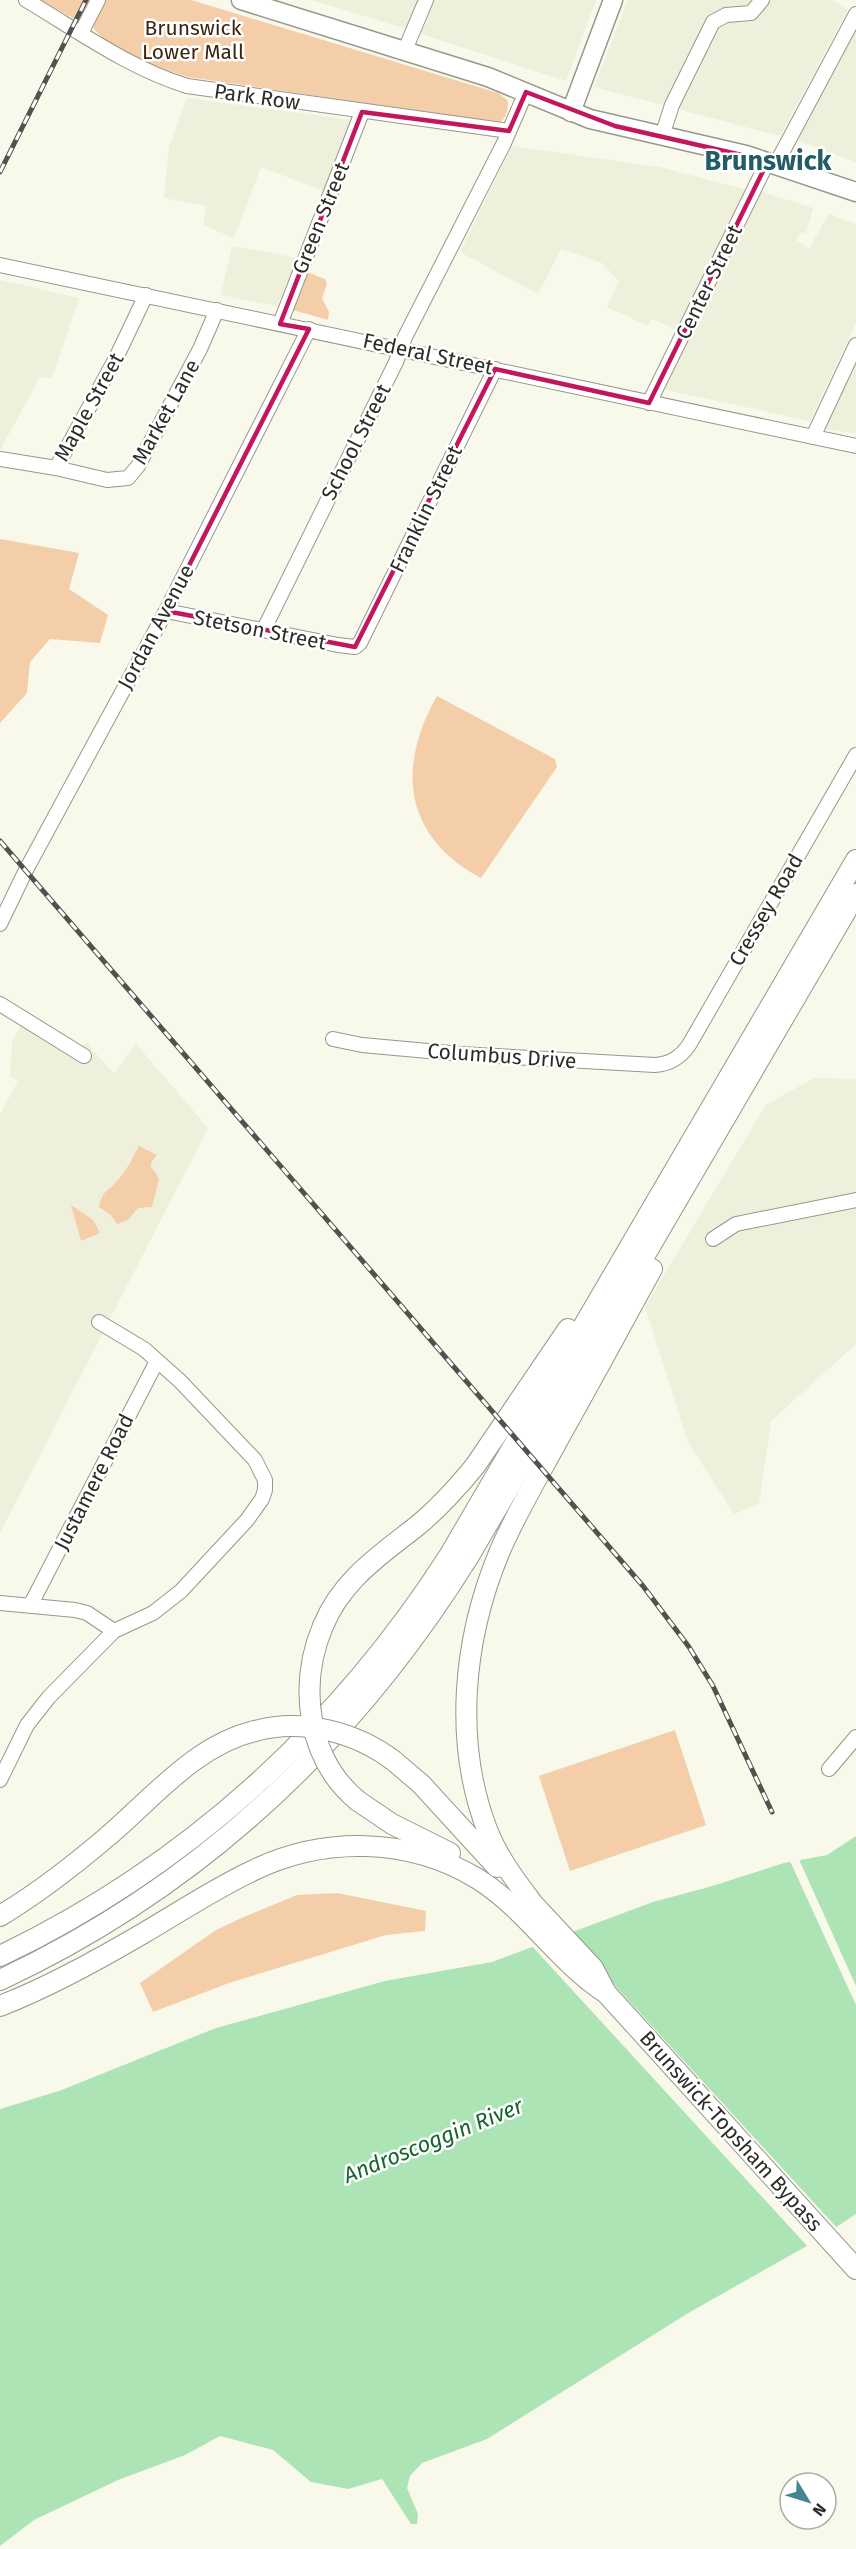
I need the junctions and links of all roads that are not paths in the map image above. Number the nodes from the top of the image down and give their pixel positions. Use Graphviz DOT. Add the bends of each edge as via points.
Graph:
graph roads {
  1 [pos="26,0"];
  2 [pos="98,0"];
  3 [pos="241,0"];
  4 [pos="426,0"];
  5 [pos="613,0"];
  6 [pos="762,0"];
  7 [pos="263,5"];
  8 [pos="856,14"];
  9 [pos="81,33"];
  10 [pos="405,50"];
  11 [pos="526,92"];
  12 [pos="362,112"];
  13 [pos="571,112"];
  14 [pos="509,131"];
  15 [pos="662,136"];
  16 [pos="772,163"];
  17 [pos="856,192"];
  18 [pos="0,265"];
  19 [pos="146,295"];
  20 [pos="217,310"];
  21 [pos="280,324"];
  22 [pos="309,329"];
  23 [pos="856,345"];
  24 [pos="401,348"];
  25 [pos="495,369"];
  26 [pos="649,403"];
  27 [pos="813,437"];
  28 [pos="856,446"];
  29 [pos="0,459"];
  30 [pos="56,468"];
  31 [pos="166,611"];
  32 [pos="264,629"];
  33 [pos="355,647"];
  34 [pos="856,755"];
  35 [pos="856,860"];
  36 [pos="856,894"];
  37 [pos="0,924"];
  38 [pos="0,1004"];
  39 [pos="333,1039"];
  40 [pos="84,1056"];
  41 [pos="672,1061"];
  42 [pos="714,1137"];
  43 [pos="856,1200"];
  44 [pos="713,1239"];
  45 [pos="610,1280"];
  46 [pos="99,1322"];
  47 [pos="157,1361"];
  48 [pos="0,1604"];
  49 [pos="31,1604"];
  50 [pos="114,1631"];
  51 [pos="856,1737"];
  52 [pos="830,1769"];
  53 [pos="1,1776"];
  54 [pos="523,1905"];
  55 [pos="0,1916"];
  56 [pos="0,1956"];
  57 [pos="0,1980"];
  58 [pos="0,2006"];
  59 [pos="856,2268"];
  1 -- 9 [label="street, Park Row"];
  2 -- 9 [label="street"];
  3 -- 7 [label="main road"];
  4 -- 10 [label="street"];
  5 -- 13 [label="main road"];
  6 -- 15 [label="street" via="751,13 726,15 713,22 672,105"];
  7 -- 10 [label="main road"];
  8 -- 16 [label="street, Center Street"];
  9 -- 12 [label="street, Park Row" via="154,75 187,86"];
  10 -- 11 [label="main road"];
  11 -- 13 [label="main road"];
  11 -- 14 [label="street, School Street"];
  12 -- 14 [label="street, Park Row"];
  12 -- 21 [label="street, Green Street"];
  13 -- 15 [label="main road"];
  14 -- 24 [label="street, School Street"];
  15 -- 16 [label="main road"];
  16 -- 17 [label="main road"];
  16 -- 26 [label="street, Center Street"];
  18 -- 19 [label="street, Federal Street"];
  19 -- 20 [label="street, Federal Street"];
  19 -- 30 [label="street, Maple Street"];
  20 -- 21 [label="street, Federal Street"];
  20 -- 30 [label="street, Market Lane" via="200,349 128,478 107,480"];
  21 -- 22 [label="street, Federal Street"];
  22 -- 24 [label="street, Federal Street"];
  22 -- 31 [label="street, Jordan Avenue"];
  23 -- 27 [label="street"];
  24 -- 25 [label="street, Federal Street"];
  24 -- 32 [label="street, School Street"];
  25 -- 26 [label="street, Federal Street"];
  25 -- 33 [label="street, Franklin Street"];
  26 -- 27 [label="street, Federal Street"];
  27 -- 28 [label="street, Federal Street"];
  29 -- 30 [label="street, Maple Street"];
  31 -- 32 [label="street, Stetson Street"];
  31 -- 37 [label="street, Jordan Avenue"];
  32 -- 33 [label="street, Stetson Street"];
  34 -- 41 [label="street, Cressey Road" via="689,1045"];
  35 -- 45 [label="highway"];
  36 -- 42 [label="highway"];
  38 -- 40 [label="street"];
  39 -- 41 [label="street, Columbus Drive" via="506,1057 655,1065"];
  42 -- 54 [label="highway" via="698,1185 506,1538 478,1616 467,1714 475,1792 495,1849"];
  42 -- 57 [label="highway" via="459,1572 361,1707 282,1789 195,1863 106,1923"];
  43 -- 44 [label="street" via="736,1224"];
  45 -- 54 [label="highway, bridge" via="591,1296 458,1487 358,1573 337,1599 323,1626 310,1673 309,1696 317,1741 347,1792 378,1816 474,1867"];
  45 -- 56 [label="highway" via="434,1579 386,1647 339,1703 261,1782 176,1852 84,1912"];
  46 -- 47 [label="street"];
  47 -- 49 [label="street, Justamere Road"];
  47 -- 50 [label="street" via="255,1460 265,1480 265,1490 247,1520 181,1591 153,1613"];
  48 -- 49 [label="street"];
  49 -- 50 [label="street" via="87,1613"];
  50 -- 53 [label="street" via="37,1710"];
  51 -- 52 [label="street"];
  54 -- 55 [label="highway, bridge" via="421,1784 394,1761 366,1743 326,1730 285,1726 255,1731 219,1745 194,1761 54,1880"];
  54 -- 58 [label="highway" via="468,1874 418,1853 357,1845 316,1850 251,1871 84,1967"];
  54 -- 59 [label="highway, Brunswick-Topsham Bypass" via="593,1968 606,1993"];
}
